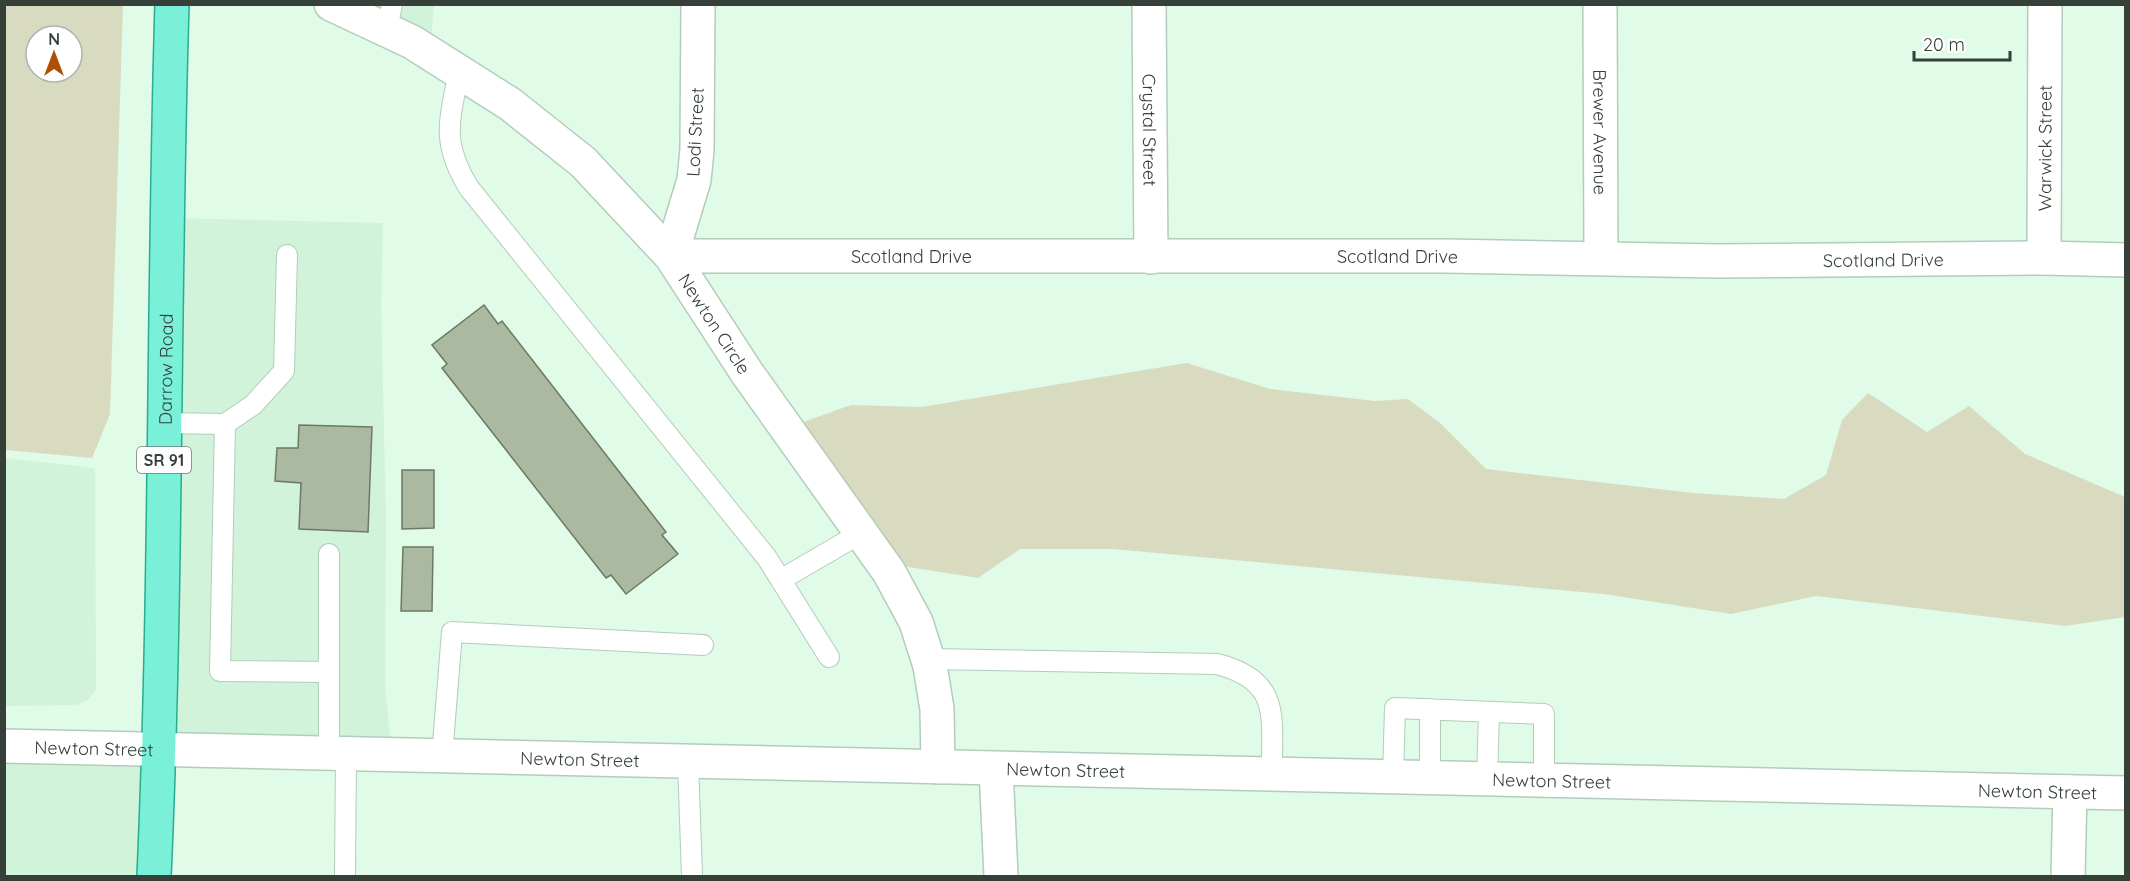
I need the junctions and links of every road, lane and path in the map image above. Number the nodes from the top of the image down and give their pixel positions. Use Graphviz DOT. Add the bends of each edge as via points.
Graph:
graph roads {
  1 [pos="172,4"];
  2 [pos="331,4"];
  3 [pos="698,4"];
  4 [pos="1149,4"];
  5 [pos="1600,4"];
  6 [pos="2045,4"];
  7 [pos="390,17"];
  8 [pos="459,72"];
  9 [pos="287,255"];
  10 [pos="671,256"];
  11 [pos="1150,257"];
  12 [pos="1601,257"];
  13 [pos="2044,258"];
  14 [pos="2126,260"];
  15 [pos="164,423"];
  16 [pos="225,424"];
  17 [pos="861,533"];
  18 [pos="329,554"];
  19 [pos="782,579"];
  20 [pos="703,645"];
  21 [pos="830,657"];
  22 [pos="928,659"];
  23 [pos="329,672"];
  24 [pos="1430,710"];
  25 [pos="1489,712"];
  26 [pos="4,746"];
  27 [pos="159,750"];
  28 [pos="338,754"];
  29 [pos="442,756"];
  30 [pos="688,761"];
  31 [pos="938,767"];
  32 [pos="996,769"];
  33 [pos="1272,774"];
  34 [pos="1393,777"];
  35 [pos="1430,778"];
  36 [pos="1487,779"];
  37 [pos="1544,780"];
  38 [pos="2070,792"];
  39 [pos="2126,793"];
  40 [pos="154,876"];
  41 [pos="345,876"];
  42 [pos="692,876"];
  43 [pos="1000,876"];
  44 [pos="2068,876"];
  1 -- 15 [label="main road, Darrow Road / SR 91"];
  2 -- 7 [label="street, Newton Circle"];
  3 -- 10 [label="street, Lodi Street" via="694,180"];
  4 -- 11 [label="street, Crystal Street"];
  5 -- 12 [label="street, Brewer Avenue"];
  6 -- 13 [label="street, Warwick Street"];
  7 -- 8 [label="street, Newton Circle"];
  8 -- 10 [label="street, Newton Circle" via="559,141"];
  8 -- 19 [label="lane" via="449,141 456,166 469,188"];
  9 -- 16 [label="lane" via="284,371 253,405"];
  10 -- 11 [label="street, Scotland Drive"];
  10 -- 17 [label="street, Newton Circle" via="747,373"];
  11 -- 12 [label="street, Scotland Drive"];
  12 -- 13 [label="street, Scotland Drive" via="1718,261"];
  13 -- 14 [label="street, Scotland Drive"];
  15 -- 16 [label="lane"];
  15 -- 27 [label="main road, Darrow Road / SR 91"];
  16 -- 23 [label="lane" via="220,671"];
  17 -- 19 [label="lane"];
  17 -- 22 [label="street, Newton Circle" via="889,572 916,622"];
  18 -- 23 [label="lane"];
  19 -- 21 [label="lane"];
  20 -- 29 [label="lane" via="452,632"];
  22 -- 31 [label="street, Newton Circle" via="937,710"];
  22 -- 33 [label="lane" via="1217,664 1241,670 1257,681 1271,710"];
  23 -- 28 [label="lane"];
  24 -- 25 [label="lane"];
  24 -- 34 [label="lane" via="1395,708"];
  24 -- 35 [label="lane"];
  25 -- 36 [label="lane"];
  25 -- 37 [label="lane" via="1544,714"];
  26 -- 27 [label="street, Newton Street"];
  27 -- 28 [label="street, Newton Street"];
  27 -- 40 [label="main road, Darrow Road"];
  28 -- 29 [label="street, Newton Street"];
  28 -- 41 [label="lane"];
  29 -- 30 [label="street, Newton Street"];
  30 -- 31 [label="street, Newton Street"];
  30 -- 42 [label="lane"];
  31 -- 32 [label="street, Newton Street"];
  32 -- 33 [label="street, Newton Street"];
  32 -- 43 [label="street"];
  33 -- 34 [label="street, Newton Street"];
  34 -- 35 [label="street, Newton Street"];
  35 -- 36 [label="street, Newton Street"];
  36 -- 37 [label="street, Newton Street"];
  37 -- 38 [label="street, Newton Street"];
  38 -- 39 [label="street, Newton Street"];
  38 -- 44 [label="street"];
}
